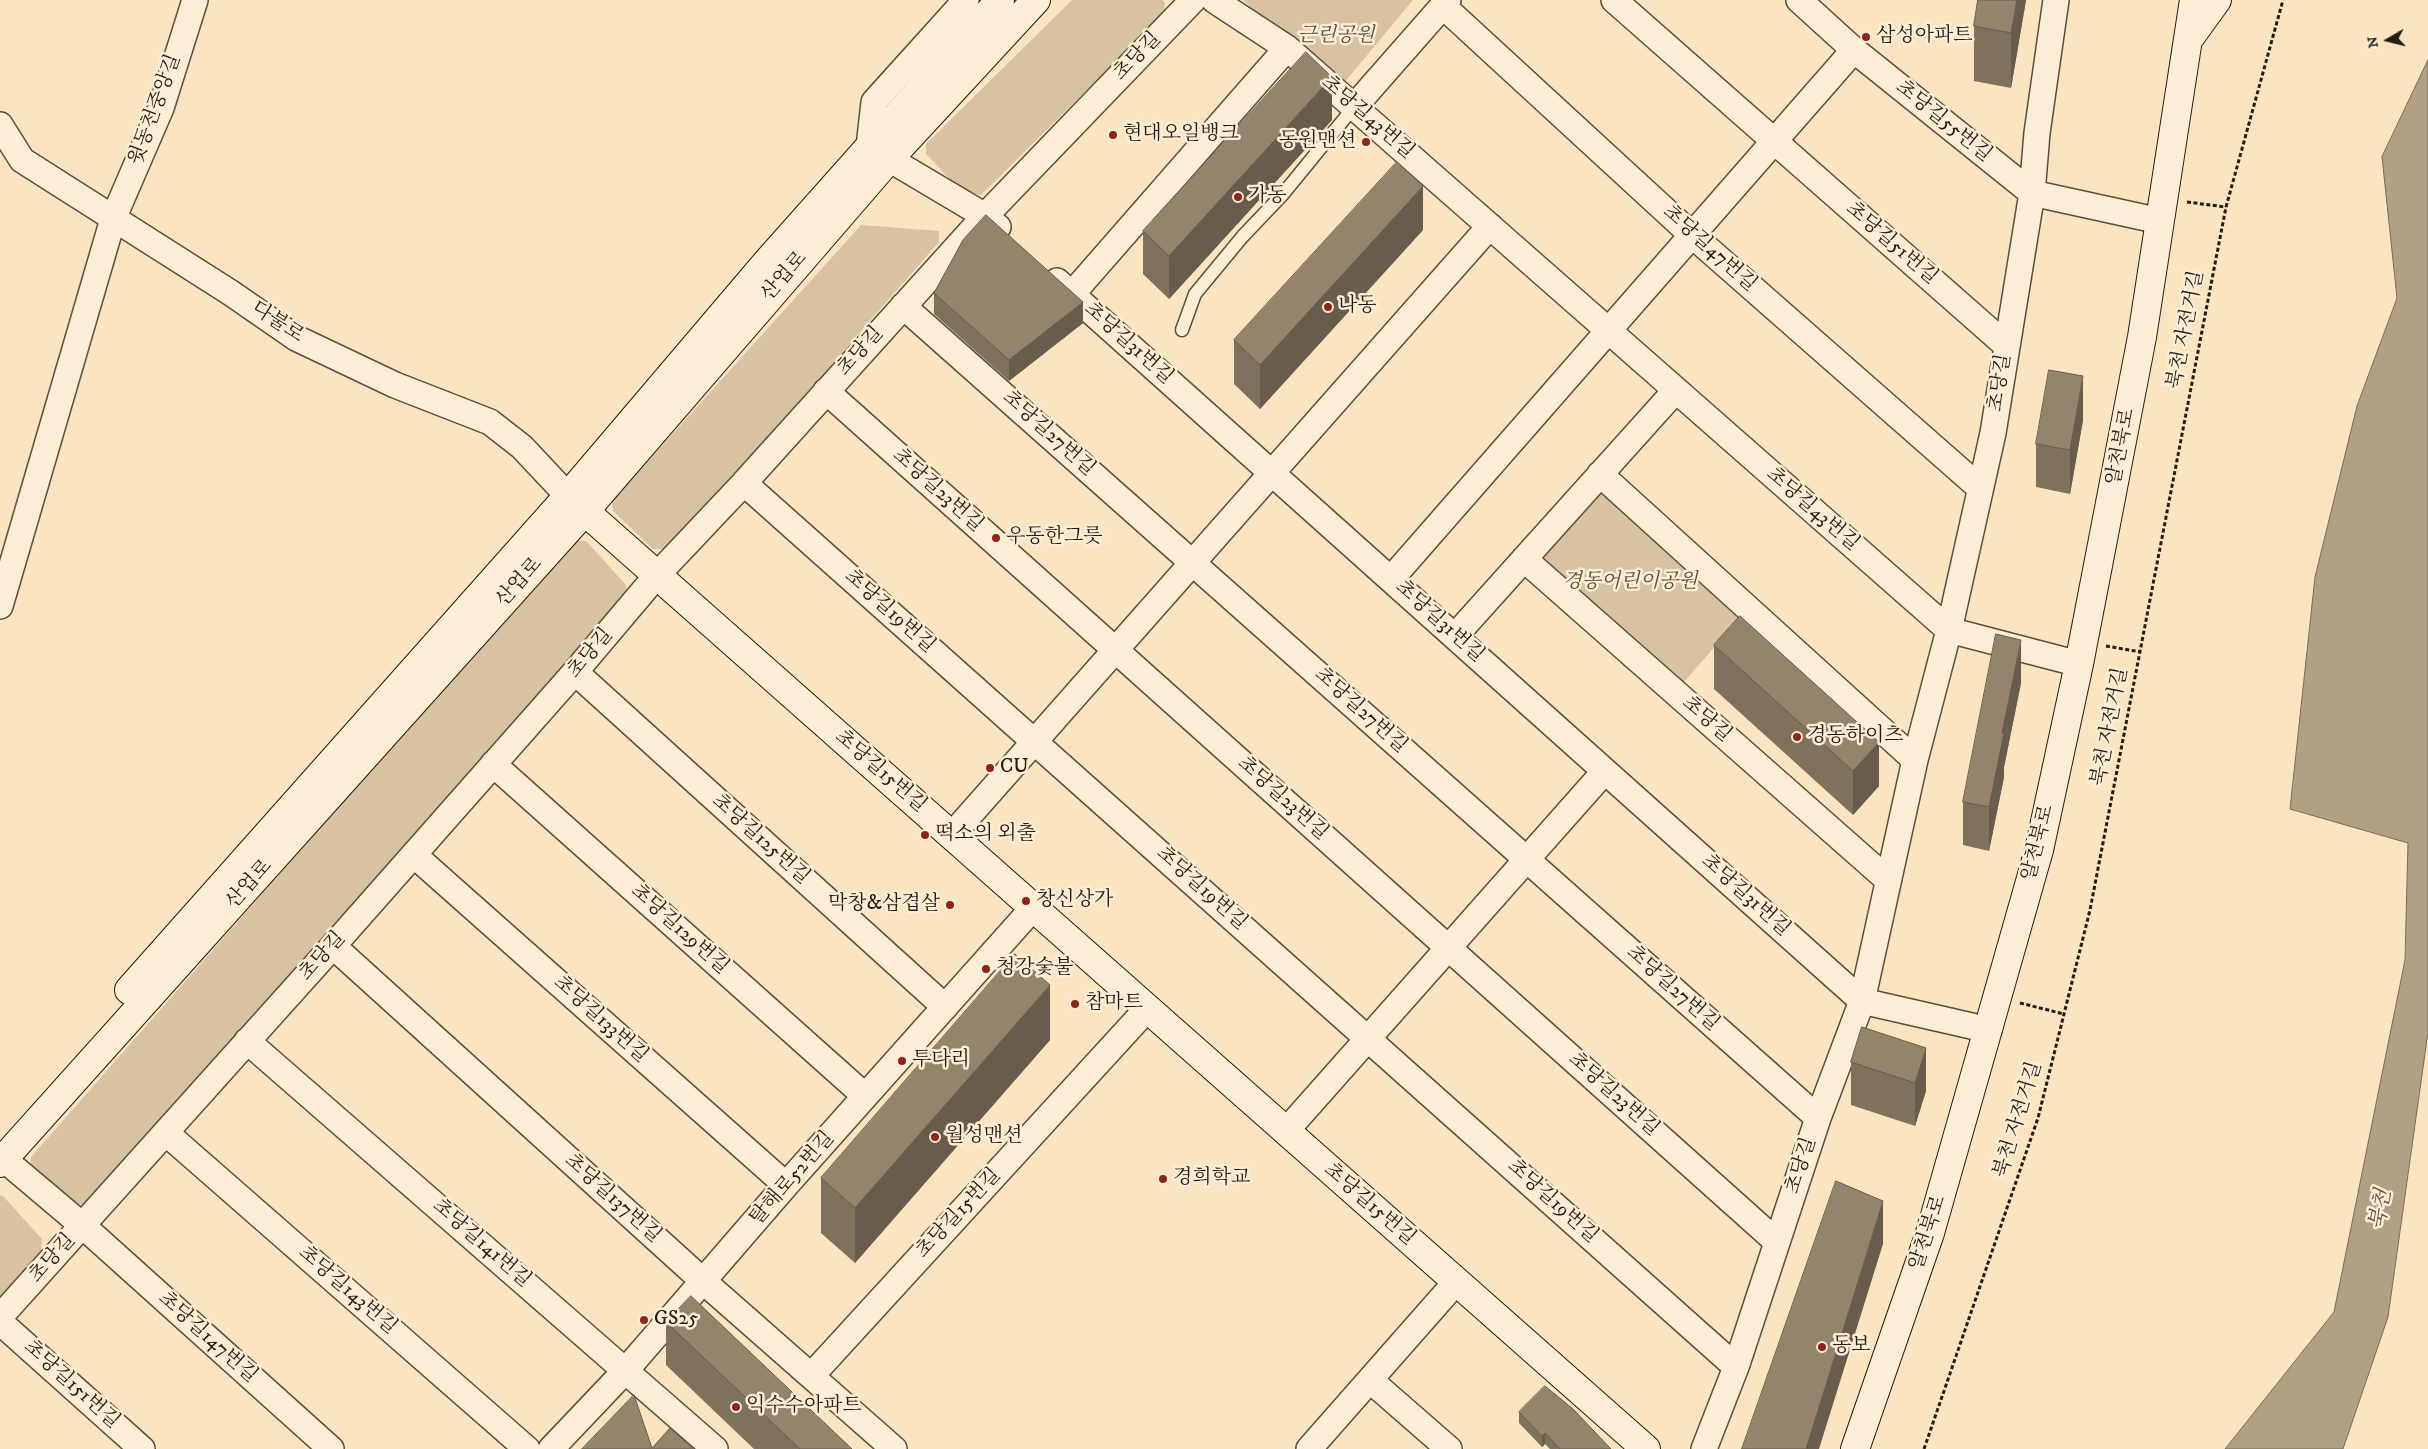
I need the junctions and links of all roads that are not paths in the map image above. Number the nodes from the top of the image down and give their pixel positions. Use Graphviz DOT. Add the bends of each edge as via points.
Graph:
graph roads {
  1 [pos="195,0"];
  2 [pos="966,0"];
  3 [pos="1000,0"];
  4 [pos="1036,0"];
  5 [pos="1193,0"];
  6 [pos="1214,0"];
  7 [pos="1614,0"];
  8 [pos="1798,0"];
  9 [pos="2056,0"];
  10 [pos="2194,0"];
  11 [pos="2217,0"];
  12 [pos="1446,3"];
  13 [pos="2189,40"];
  14 [pos="1287,48"];
  15 [pos="1854,50"];
  16 [pos="1354,107"];
  17 [pos="0,125"];
  18 [pos="1774,141"];
  19 [pos="879,153"];
  20 [pos="2032,193"];
  21 [pos="2162,210"];
  22 [pos="985,216"];
  23 [pos="113,219"];
  24 [pos="1490,226"];
  25 [pos="1692,235"];
  26 [pos="1014,242"];
  27 [pos="1043,268"];
  28 [pos="1072,294"];
  29 [pos="903,306"];
  30 [pos="1182,330"];
  31 [pos="1608,331"];
  32 [pos="2007,346"];
  33 [pos="1676,390"];
  34 [pos="826,391"];
  35 [pos="1272,472"];
  36 [pos="1600,474"];
  37 [pos="744,483"];
  38 [pos="1980,488"];
  39 [pos="576,504"];
  40 [pos="1524,559"];
  41 [pos="1192,563"];
  42 [pos="657,575"];
  43 [pos="1391,579"];
  44 [pos="0,606"];
  45 [pos="1949,630"];
  46 [pos="1455,636"];
  47 [pos="1115,650"];
  48 [pos="2082,653"];
  49 [pos="575,672"];
  50 [pos="1034,741"];
  51 [pos="1915,760"];
  52 [pos="493,764"];
  53 [pos="1605,771"];
  54 [pos="951,836"];
  55 [pos="414,855"];
  56 [pos="1527,860"];
  57 [pos="1888,880"];
  58 [pos="1033,908"];
  59 [pos="333,946"];
  60 [pos="1449,948"];
  61 [pos="1862,1001"];
  62 [pos="945,1007"];
  63 [pos="1147,1009"];
  64 [pos="1989,1030"];
  65 [pos="1367,1038"];
  66 [pos="247,1041"];
  67 [pos="865,1096"];
  68 [pos="1818,1118"];
  69 [pos="1286,1131"];
  70 [pos="166,1133"];
  71 [pos="1,1153"];
  72 [pos="786,1185"];
  73 [pos="83,1226"];
  74 [pos="1777,1242"];
  75 [pos="703,1281"];
  76 [pos="1456,1282"];
  77 [pos="0,1317"];
  78 [pos="0,1322"];
  79 [pos="1736,1367"];
  80 [pos="626,1370"];
  81 [pos="812,1375"];
  82 [pos="1370,1380"];
  83 [pos="142,1449"];
  84 [pos="331,1449"];
  85 [pos="527,1449"];
  86 [pos="551,1449"];
  87 [pos="715,1449"];
  88 [pos="894,1449"];
  89 [pos="1309,1449"];
  90 [pos="1449,1449"];
  91 [pos="1646,1449"];
  92 [pos="1704,1449"];
  93 [pos="1855,1449"];
  1 -- 23 [label="street, 윗동천중앙길" via="161,108"];
  2 -- 19 [label="street" via="874,102"];
  3 -- 19 [label="street, 산업로"];
  4 -- 19 [label="street, 산업로"];
  5 -- 22 [label="street, 초당길"];
  6 -- 14 [label="street, 초당길43번길"];
  7 -- 18 [label="street, 초당길51번길"];
  8 -- 15 [label="street, 초당길55번길"];
  9 -- 20 [label="street, 초당길"];
  10 -- 13 [label="street, 알천북로"];
  11 -- 13 [label="street"];
  12 -- 16 [label="street"];
  12 -- 25 [label="street, 초당길47번길"];
  13 -- 21 [label="street, 알천북로"];
  14 -- 16 [label="street, 초당길43번길"];
  14 -- 28 [label="street"];
  15 -- 18 [label="street"];
  15 -- 20 [label="street, 초당길55번길"];
  16 -- 24 [label="street, 초당길43번길"];
  16 -- 30 [label="lane" via="1195,294"];
  17 -- 23 [label="street, 다불로" via="22,160"];
  18 -- 25 [label="street"];
  18 -- 32 [label="street, 초당길51번길"];
  19 -- 22 [label="street"];
  19 -- 39 [label="street, 산업로" via="766,263"];
  20 -- 21 [label="street"];
  20 -- 32 [label="street, 초당길"];
  21 -- 48 [label="street, 알천북로" via="2142,337"];
  22 -- 26 [label="street"];
  22 -- 29 [label="street, 초당길"];
  23 -- 39 [label="street, 다불로" via="296,338 395,385 490,422 522,447"];
  23 -- 44 [label="street, 윗동천중앙길"];
  24 -- 31 [label="street, 초당길43번길"];
  24 -- 35 [label="street"];
  25 -- 31 [label="street"];
  25 -- 38 [label="street, 초당길47번길"];
  27 -- 28 [label="street, 초당길31번길"];
  28 -- 35 [label="street, 초당길31번길"];
  29 -- 34 [label="street, 초당길"];
  29 -- 41 [label="street, 초당길27번길"];
  31 -- 33 [label="street, 초당길43번길"];
  31 -- 43 [label="street"];
  32 -- 38 [label="street, 초당길"];
  33 -- 36 [label="street"];
  33 -- 45 [label="street, 초당길43번길"];
  34 -- 37 [label="street, 초당길"];
  34 -- 47 [label="street, 초당길23번길"];
  35 -- 41 [label="street"];
  35 -- 43 [label="street, 초당길31번길"];
  36 -- 40 [label="street"];
  36 -- 51 [label="street"];
  37 -- 42 [label="street, 초당길"];
  37 -- 50 [label="street, 초당길19번길"];
  38 -- 45 [label="street, 초당길"];
  39 -- 42 [label="street, 초당길15번길"];
  39 -- 71 [label="street, 산업로"];
  40 -- 46 [label="street"];
  40 -- 57 [label="street, 초당길"];
  41 -- 47 [label="street"];
  41 -- 56 [label="street, 초당길27번길"];
  42 -- 49 [label="street, 초당길"];
  42 -- 54 [label="street, 초당길15번길"];
  43 -- 46 [label="street, 초당길31번길"];
  45 -- 48 [label="street"];
  45 -- 51 [label="street, 초당길"];
  46 -- 53 [label="street, 초당길31번길"];
  47 -- 50 [label="street"];
  47 -- 60 [label="street, 초당길23번길"];
  48 -- 64 [label="street, 알천북로" via="2039,850"];
  49 -- 52 [label="street, 초당길"];
  49 -- 62 [label="street, 초당길125번길"];
  50 -- 54 [label="street"];
  50 -- 65 [label="street, 초당길19번길"];
  51 -- 57 [label="street, 초당길"];
  52 -- 55 [label="street, 초당길"];
  52 -- 67 [label="street, 초당길129번길"];
  53 -- 56 [label="street"];
  53 -- 61 [label="street, 초당길31번길"];
  54 -- 58 [label="street, 초당길15번길"];
  55 -- 59 [label="street, 초당길"];
  55 -- 72 [label="street, 초당길133번길"];
  56 -- 60 [label="street"];
  56 -- 68 [label="street, 초당길27번길"];
  57 -- 61 [label="street, 초당길"];
  58 -- 62 [label="street, 탈해로52번길"];
  58 -- 63 [label="street, 초당길15번길"];
  59 -- 66 [label="street, 초당길"];
  59 -- 75 [label="street, 초당길137번길"];
  60 -- 65 [label="street"];
  60 -- 74 [label="street, 초당길23번길"];
  61 -- 64 [label="street"];
  61 -- 68 [label="street, 초당길"];
  62 -- 67 [label="street, 탈해로52번길"];
  63 -- 69 [label="street, 초당길15번길"];
  63 -- 81 [label="street, 초당길15번길"];
  64 -- 93 [label="street, 알천북로" via="1930,1233"];
  65 -- 69 [label="street"];
  65 -- 79 [label="street, 초당길19번길"];
  66 -- 70 [label="street, 초당길"];
  66 -- 80 [label="street, 초당길141번길"];
  67 -- 72 [label="street, 탈해로52번길"];
  68 -- 74 [label="street, 초당길"];
  69 -- 76 [label="street, 초당길15번길"];
  70 -- 73 [label="street, 초당길"];
  70 -- 85 [label="street, 초당길143번길"];
  71 -- 73 [label="street, 초당길147번길"];
  72 -- 75 [label="street, 탈해로52번길"];
  73 -- 77 [label="street, 초당길"];
  73 -- 84 [label="street, 초당길147번길"];
  74 -- 79 [label="street, 초당길"];
  75 -- 80 [label="street, 탈해로52번길"];
  75 -- 81 [label="street, 초당길137번길"];
  76 -- 82 [label="street"];
  76 -- 91 [label="street, 초당길15번길"];
  78 -- 83 [label="street, 초당길151번길"];
  79 -- 92 [label="street, 초당길"];
  80 -- 86 [label="street, 탈해로52번길"];
  80 -- 87 [label="street, 초당길141번길"];
  81 -- 88 [label="street, 초당길137번길"];
  82 -- 89 [label="street"];
  82 -- 90 [label="street"];
}
